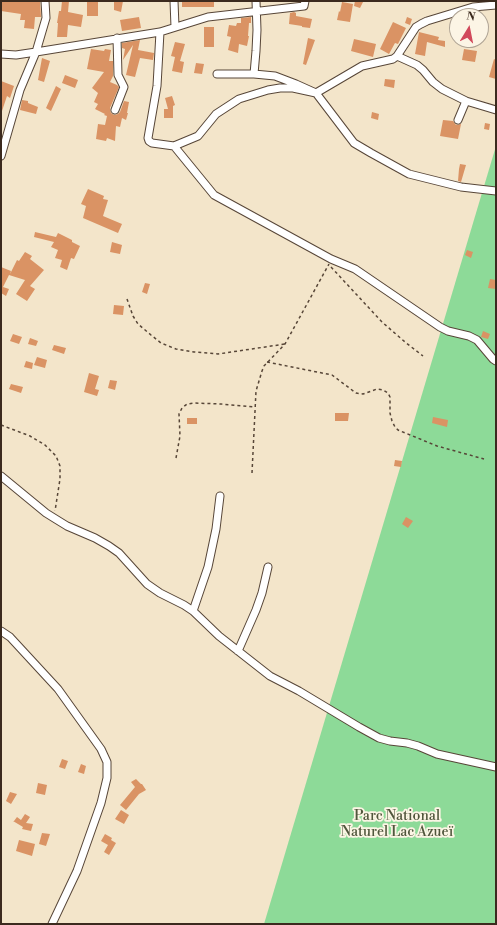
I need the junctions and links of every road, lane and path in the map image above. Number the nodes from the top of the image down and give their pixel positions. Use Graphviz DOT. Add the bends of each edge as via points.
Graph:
graph roads {
  1 [pos="45,1"];
  2 [pos="174,1"];
  3 [pos="256,1"];
  4 [pos="305,1"];
  5 [pos="496,5"];
  6 [pos="256,11"];
  7 [pos="175,27"];
  8 [pos="160,32"];
  9 [pos="118,38"];
  10 [pos="36,52"];
  11 [pos="1,54"];
  12 [pos="397,56"];
  13 [pos="217,74"];
  14 [pos="254,74"];
  15 [pos="316,93"];
  16 [pos="466,102"];
  17 [pos="115,110"];
  18 [pos="496,110"];
  19 [pos="458,120"];
  20 [pos="174,146"];
  21 [pos="1,156"];
  22 [pos="496,191"];
  23 [pos="330,262"];
  24 [pos="127,298"];
  25 [pos="285,344"];
  26 [pos="423,356"];
  27 [pos="496,361"];
  28 [pos="267,362"];
  29 [pos="255,407"];
  30 [pos="1,425"];
  31 [pos="176,458"];
  32 [pos="484,459"];
  33 [pos="252,474"];
  34 [pos="1,476"];
  35 [pos="220,496"];
  36 [pos="54,518"];
  37 [pos="268,567"];
  38 [pos="193,611"];
  39 [pos="1,631"];
  40 [pos="238,651"];
  41 [pos="496,767"];
  42 [pos="52,924"];
  1 -- 10 [label="street" via="46,18"];
  2 -- 7 [label="street"];
  3 -- 6 [label="street"];
  4 -- 6 [label="street" via="304,6"];
  5 -- 12 [label="street" via="473,7 421,24"];
  6 -- 7 [label="street" via="208,16"];
  6 -- 14 [label="street"];
  7 -- 8 [label="street"];
  8 -- 9 [label="street"];
  8 -- 20 [label="street" via="157,86 148,138 152,143"];
  9 -- 10 [label="street"];
  9 -- 17 [label="street" via="118,74 124,87"];
  10 -- 11 [label="street"];
  10 -- 21 [label="street" via="20,90"];
  12 -- 15 [label="street" via="362,66"];
  12 -- 16 [label="street" via="417,65 442,89"];
  13 -- 14 [label="street"];
  14 -- 15 [label="street" via="275,76"];
  15 -- 20 [label="street" via="280,88 239,99 216,114 198,136"];
  15 -- 22 [label="street" via="354,143 409,174 461,187"];
  16 -- 18 [label="street"];
  16 -- 19 [label="street"];
  20 -- 23 [label="street" via="214,195"];
  23 -- 25 [label="path"];
  23 -- 26 [label="path" via="382,322"];
  23 -- 27 [label="street" via="355,269 440,328 477,340"];
  24 -- 25 [label="path" via="138,324 161,343 176,349 218,354"];
  25 -- 28 [label="path"];
  28 -- 29 [label="path" via="256,391"];
  28 -- 32 [label="path" via="332,375 356,393 383,390 390,397 390,413 398,430 437,446"];
  29 -- 31 [label="path" via="187,404 179,414 180,436"];
  29 -- 33 [label="path"];
  30 -- 36 [label="path" via="30,436 45,445 56,456 60,466 60,479"];
  34 -- 36 [label="street"];
  35 -- 38 [label="street" via="208,567"];
  36 -- 38 [label="street" via="109,546 119,553 146,584"];
  37 -- 40 [label="street" via="256,610"];
  38 -- 40 [label="street"];
  39 -- 42 [label="street" via="10,637 58,689 101,749 107,762 107,778 101,803 77,870"];
  40 -- 41 [label="street" via="270,676 380,738"];
}
